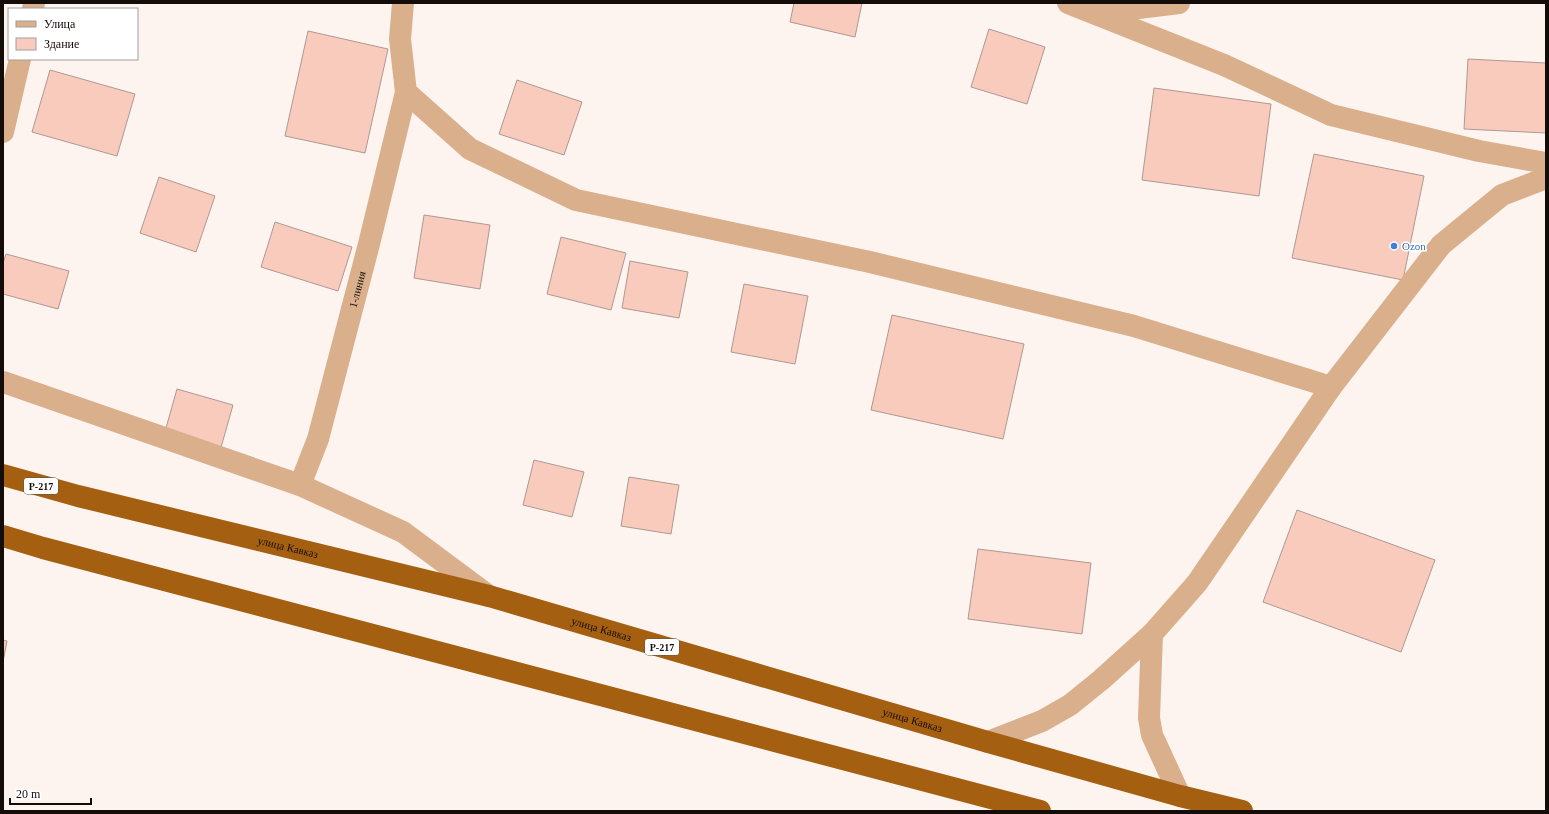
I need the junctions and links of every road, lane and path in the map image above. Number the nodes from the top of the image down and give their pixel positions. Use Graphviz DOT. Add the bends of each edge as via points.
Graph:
graph roads {
  1 [pos="403,3"];
  2 [pos="1068,3"];
  3 [pos="1179,3"];
  4 [pos="1096,14"];
  5 [pos="20,60"];
  6 [pos="406,92"];
  7 [pos="3,132"];
  8 [pos="1546,163"];
  9 [pos="1546,178"];
  10 [pos="3,382"];
  11 [pos="1331,387"];
  12 [pos="3,475"];
  13 [pos="300,486"];
  14 [pos="3,536"];
  15 [pos="489,596"];
  16 [pos="1152,634"];
  17 [pos="988,742"];
  18 [pos="1180,796"];
  19 [pos="1040,811"];
  20 [pos="1242,811"];
  1 -- 6 [label="street" via="400,39"];
  2 -- 4 [label="street"];
  3 -- 4 [label="street"];
  4 -- 8 [label="street" via="1224,65 1331,115 1479,151"];
  5 -- 7 [label="street"];
  6 -- 11 [label="street" via="470,149 576,200 870,262 1134,326"];
  6 -- 13 [label="street, 1-линия" via="318,439"];
  9 -- 11 [label="street" via="1502,195 1441,245"];
  10 -- 13 [label="street"];
  11 -- 16 [label="street" via="1197,583"];
  12 -- 15 [label="highway, улица Кавказ / Р-217" via="78,496"];
  13 -- 15 [label="street" via="403,532"];
  14 -- 19 [label="highway"];
  15 -- 17 [label="highway, улица Кавказ / Р-217"];
  16 -- 17 [label="street" via="1070,706 1042,721"];
  16 -- 18 [label="street" via="1149,718 1152,735"];
  17 -- 18 [label="highway, улица Кавказ / Р-217"];
  18 -- 20 [label="highway, улица Кавказ / Р-217"];
}
